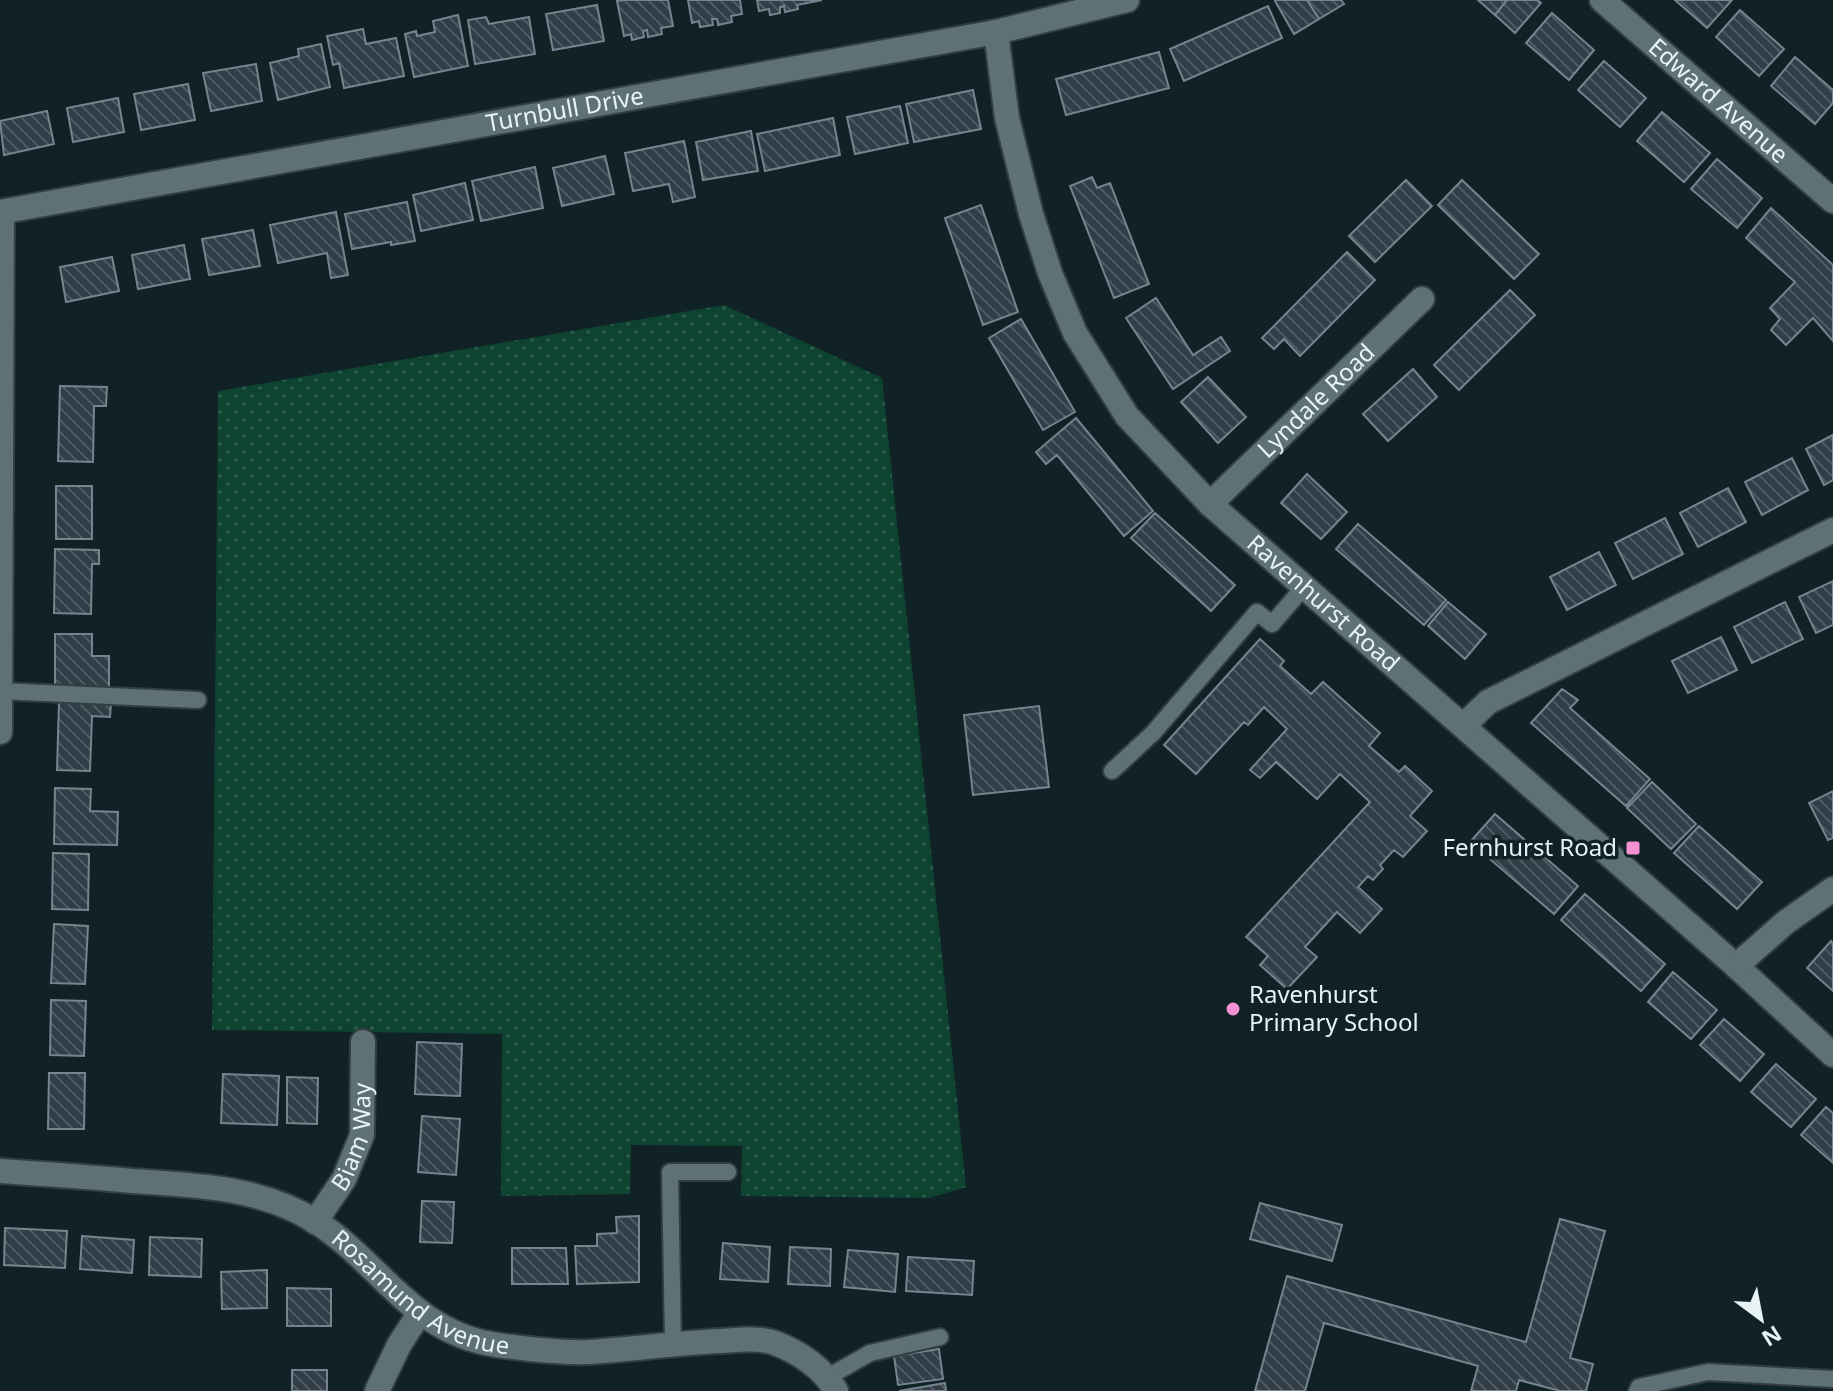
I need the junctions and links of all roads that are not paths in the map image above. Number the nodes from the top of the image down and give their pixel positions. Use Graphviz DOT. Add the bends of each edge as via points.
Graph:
graph roads {
  1 [pos="1127,0"];
  2 [pos="1602,0"];
  3 [pos="996,32"];
  4 [pos="1833,201"];
  5 [pos="1,212"];
  6 [pos="1422,299"];
  7 [pos="1210,504"];
  8 [pos="1833,530"];
  9 [pos="1304,587"];
  10 [pos="0,691"];
  11 [pos="198,700"];
  12 [pos="1463,726"];
  13 [pos="0,732"];
  14 [pos="1112,771"];
  15 [pos="1833,889"];
  16 [pos="1736,966"];
  17 [pos="363,1042"];
  18 [pos="1833,1055"];
  19 [pos="0,1171"];
  20 [pos="728,1172"];
  21 [pos="315,1222"];
  22 [pos="419,1314"];
  23 [pos="940,1337"];
  24 [pos="673,1343"];
  25 [pos="1833,1379"];
  26 [pos="832,1384"];
  27 [pos="377,1391"];
  28 [pos="1637,1391"];
  1 -- 3 [label="street, Turnbull Drive"];
  2 -- 4 [label="street, Edward Avenue"];
  3 -- 5 [label="street, Turnbull Drive"];
  3 -- 7 [label="street, Ravenhurst Road" via="1007,118 1031,214 1075,333 1127,416"];
  5 -- 10 [label="street"];
  6 -- 7 [label="street, Lyndale Road"];
  7 -- 9 [label="street, Ravenhurst Road"];
  8 -- 12 [label="street" via="1488,702"];
  9 -- 12 [label="street, Ravenhurst Road"];
  9 -- 14 [label="lane" via="1272,624 1257,612 1153,733"];
  10 -- 11 [label="lane"];
  10 -- 13 [label="street"];
  12 -- 16 [label="street, Ravenhurst Road"];
  15 -- 16 [label="street"];
  16 -- 18 [label="street, Ravenhurst Road"];
  17 -- 21 [label="street, Biam Way" via="362,1135 344,1179"];
  19 -- 21 [label="street, Rosamund Avenue" via="211,1186 265,1198"];
  20 -- 24 [label="lane" via="670,1172"];
  21 -- 22 [label="street, Rosamund Avenue"];
  22 -- 24 [label="street, Rosamund Avenue" via="494,1345 584,1352"];
  22 -- 27 [label="street"];
  23 -- 26 [label="lane" via="870,1353"];
  24 -- 26 [label="street, Rosamund Avenue" via="773,1342 808,1360"];
  25 -- 28 [label="lane" via="1708,1372"];
}
